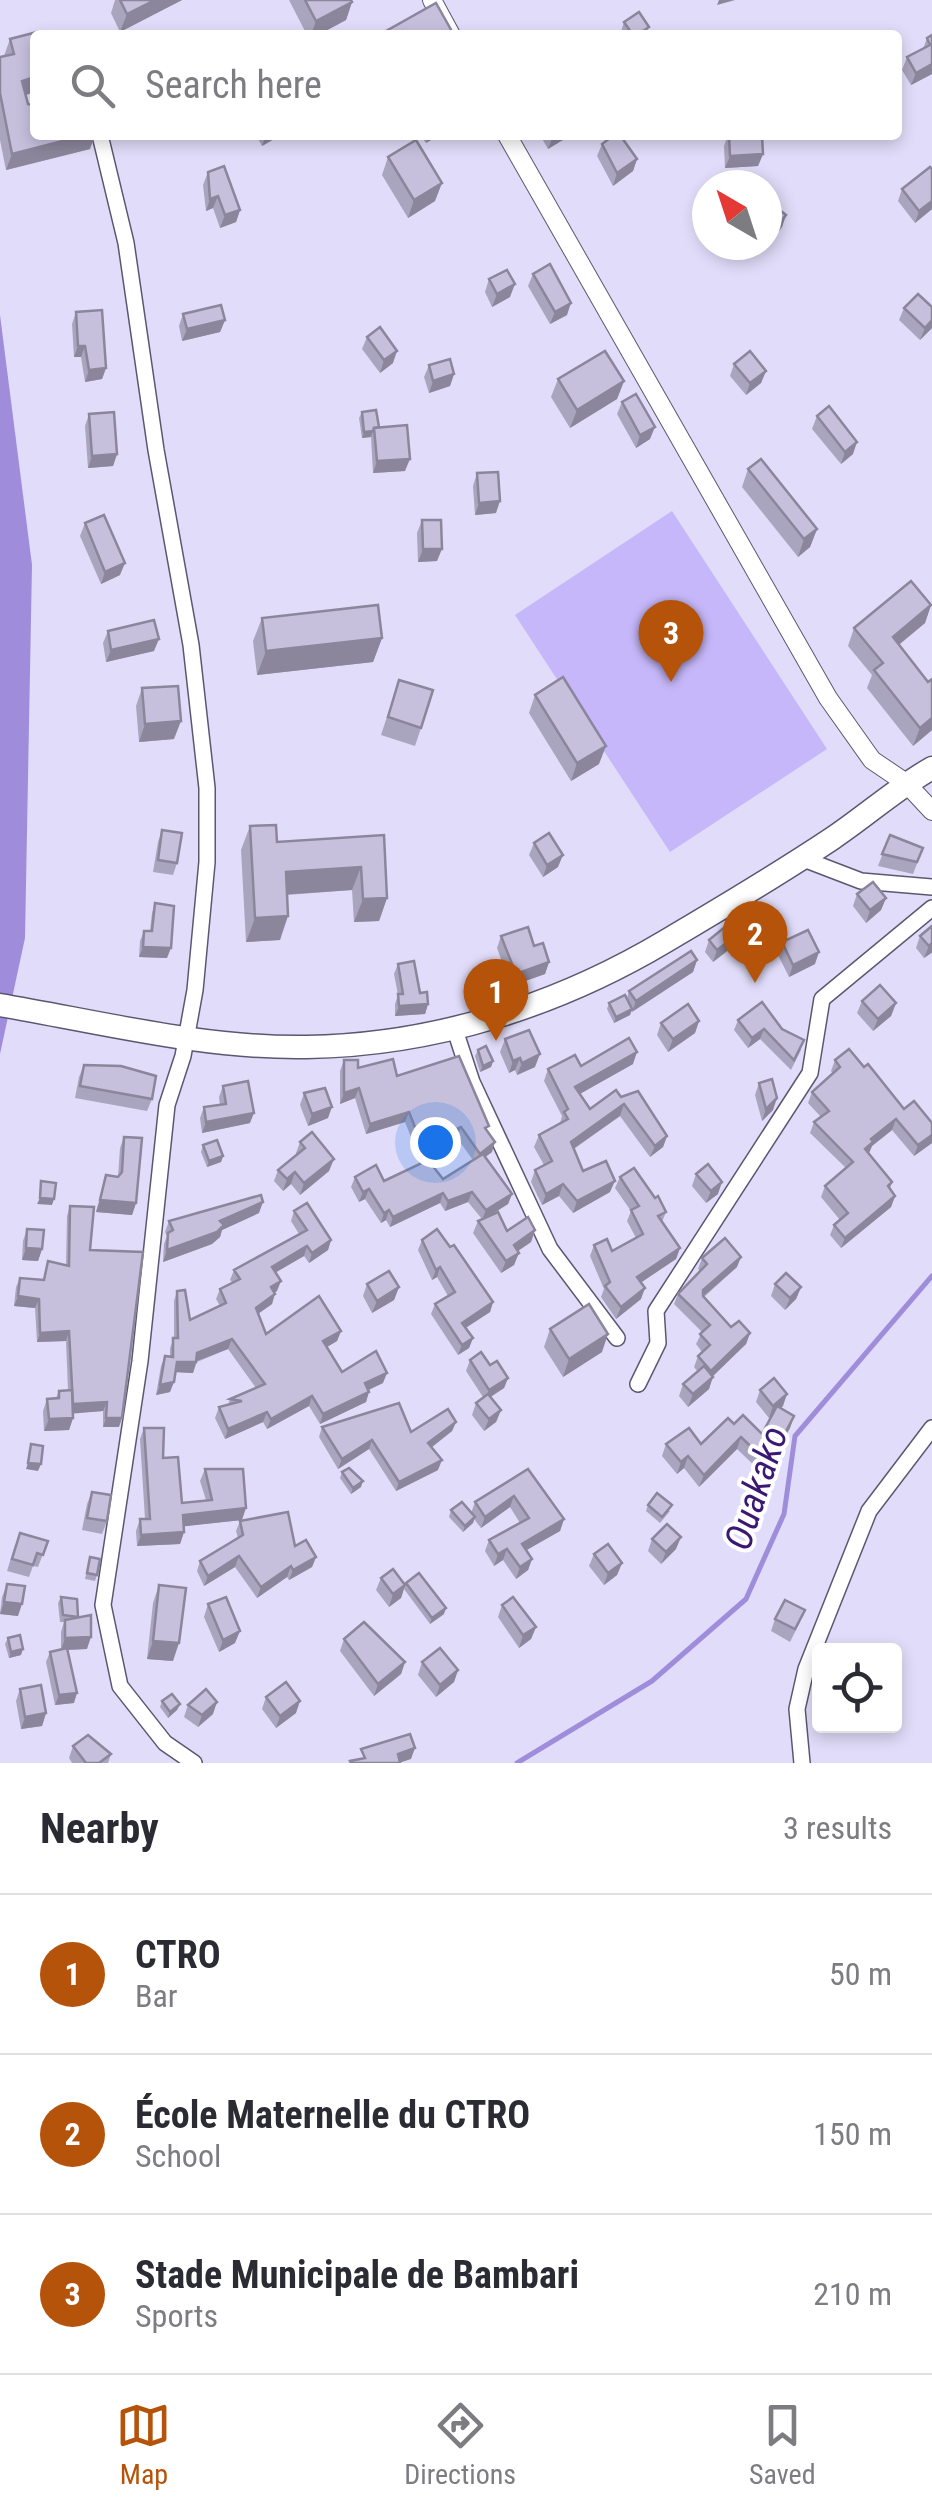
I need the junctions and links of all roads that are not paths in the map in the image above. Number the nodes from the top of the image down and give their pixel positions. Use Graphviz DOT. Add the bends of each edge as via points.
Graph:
graph roads {
  1 [pos="432,0"];
  2 [pos="449,30"];
  3 [pos="101,140"];
  4 [pos="510,140"];
  5 [pos="932,768"];
  6 [pos="906,783"];
  7 [pos="932,811"];
  8 [pos="801,858"];
  9 [pos="932,888"];
  10 [pos="932,908"];
  11 [pos="0,1006"];
  12 [pos="455,1030"];
  13 [pos="186,1036"];
  14 [pos="617,1338"];
  15 [pos="638,1384"];
  16 [pos="932,1428"];
  17 [pos="194,1763"];
  18 [pos="802,1763"];
  1 -- 2 [label="street"];
  3 -- 13 [label="street" via="126,243 191,645 207,788 204,901"];
  4 -- 6 [label="street" via="818,682 872,760"];
  5 -- 6 [label="main road"];
  6 -- 7 [label="street"];
  6 -- 8 [label="main road"];
  8 -- 9 [label="street" via="861,880"];
  8 -- 12 [label="main road" via="662,944 538,1004"];
  10 -- 15 [label="street" via="822,999 810,1073 656,1312 658,1344"];
  11 -- 13 [label="main road"];
  12 -- 13 [label="main road" via="304,1048"];
  12 -- 14 [label="street" via="472,1082 550,1250"];
  13 -- 17 [label="street" via="167,1105 142,1344 103,1605 120,1686 165,1743"];
  16 -- 18 [label="street" via="870,1511 806,1669 797,1709"];
}
